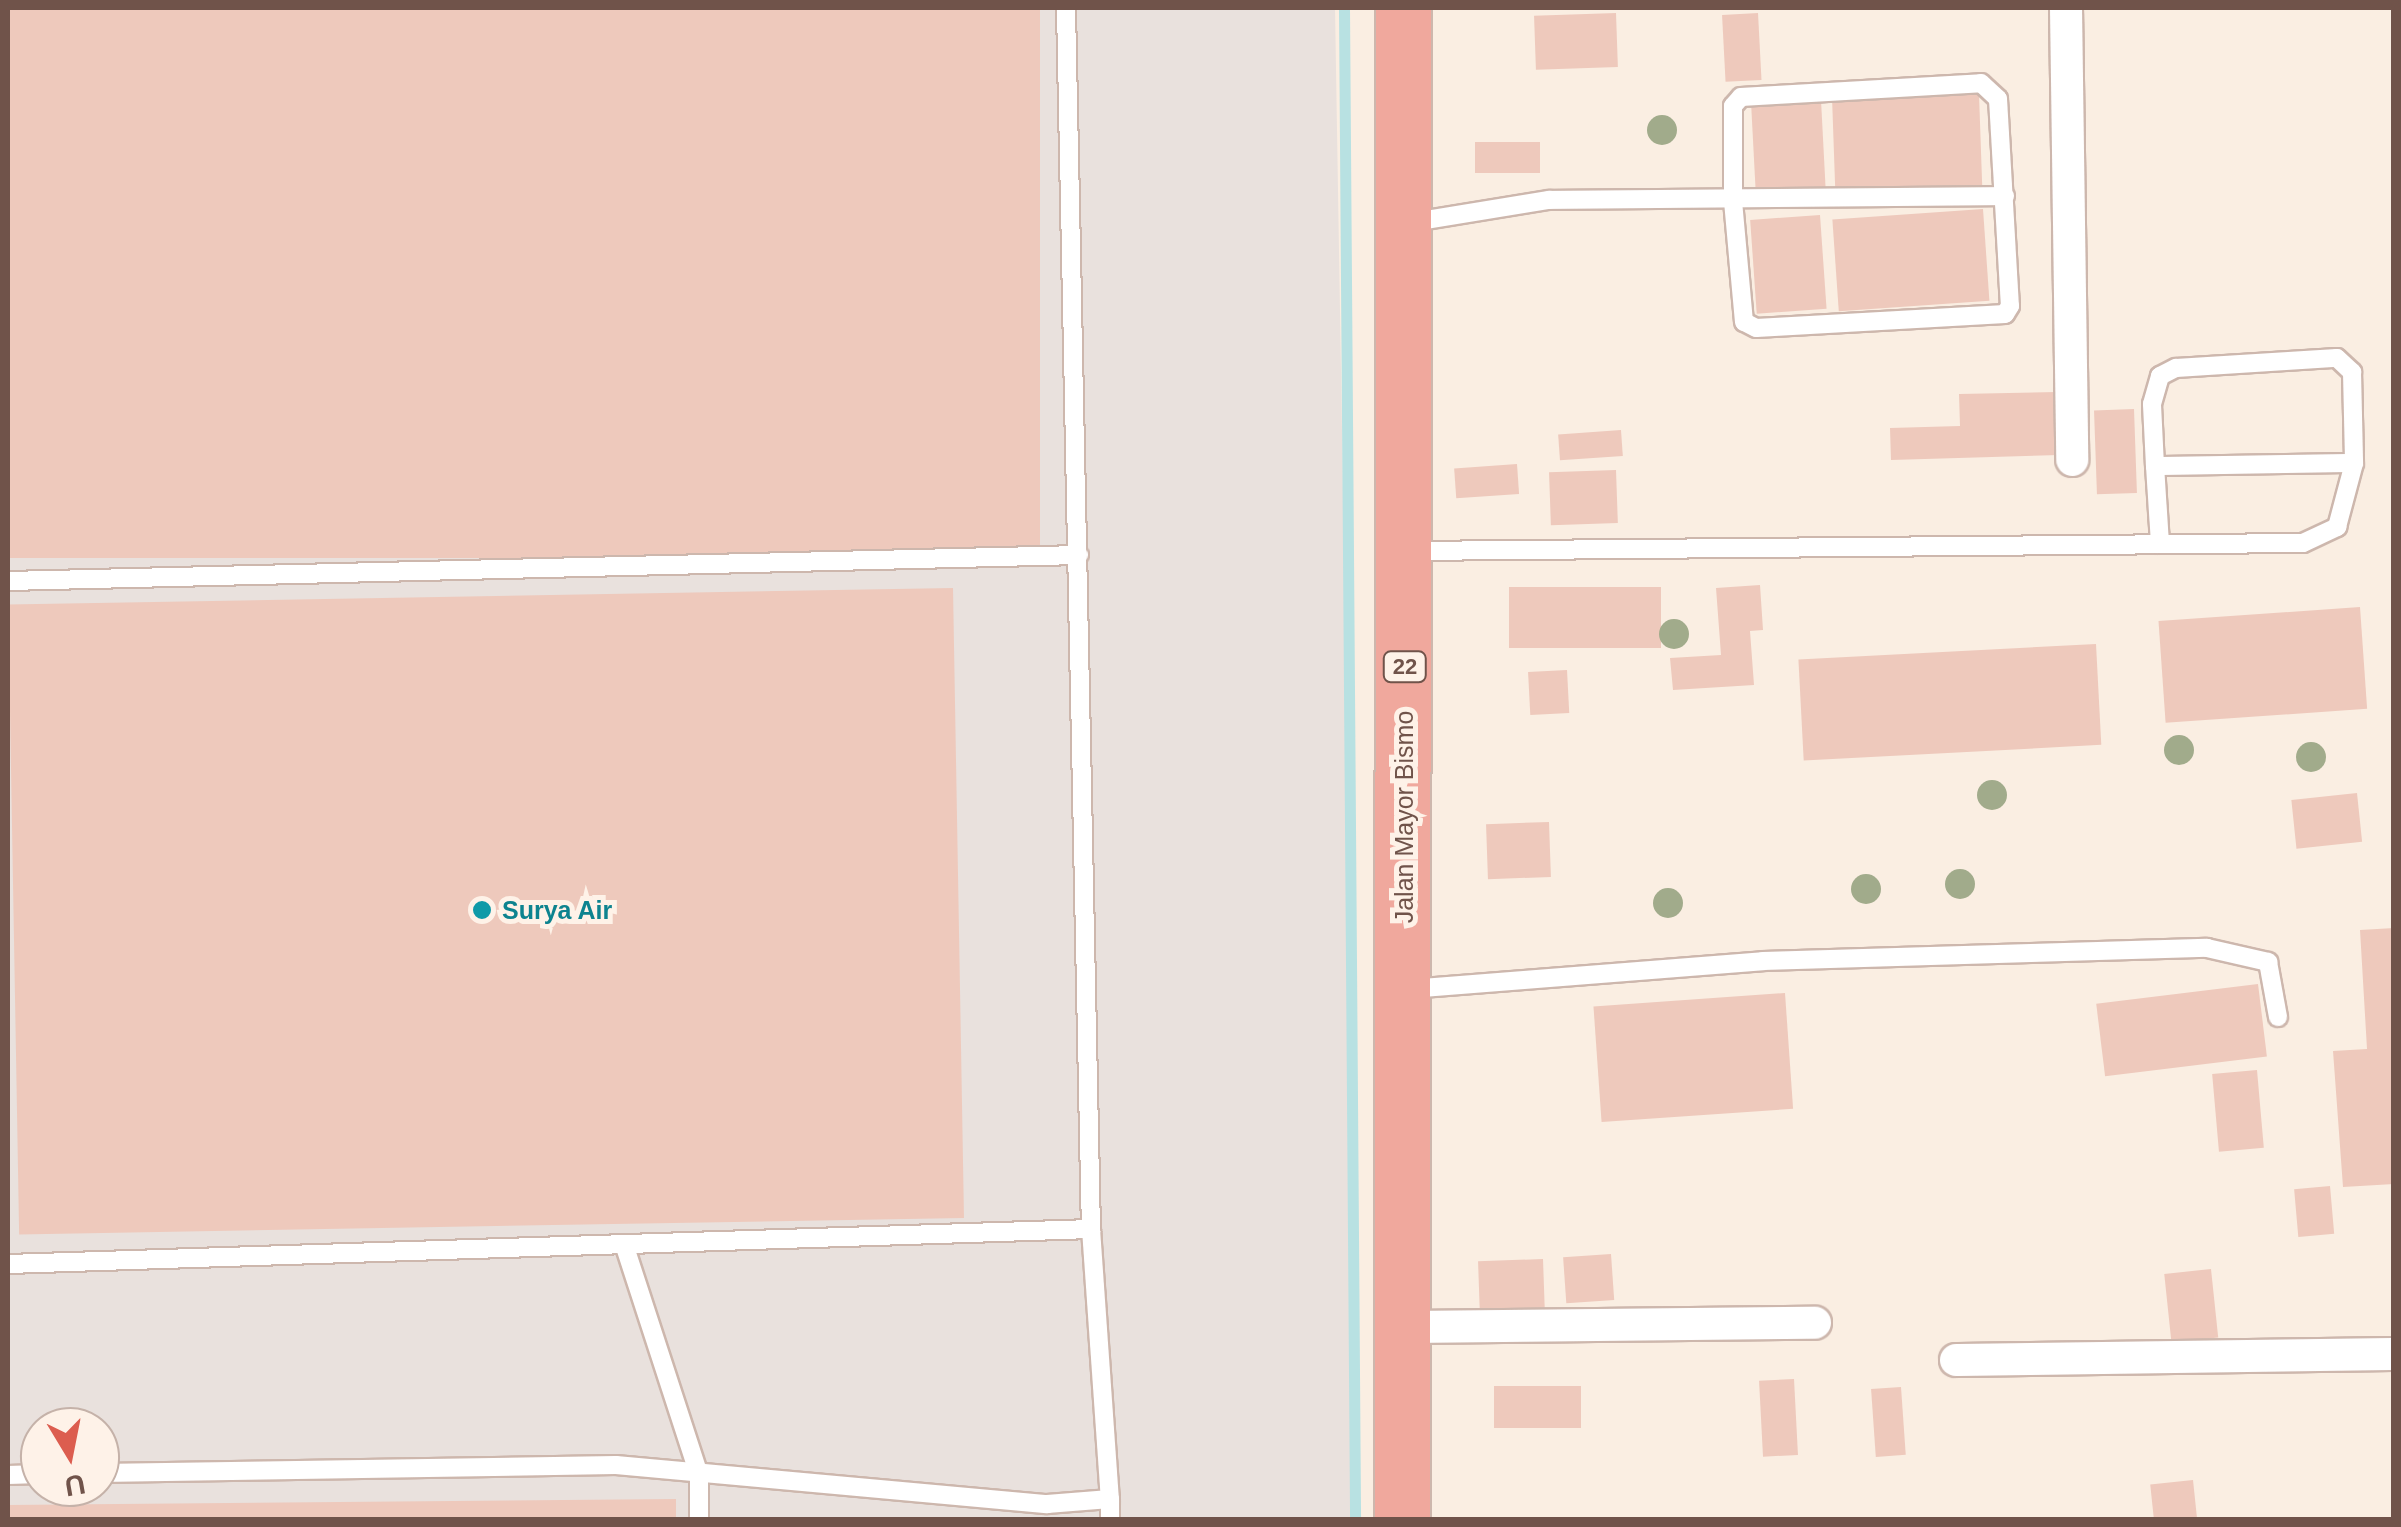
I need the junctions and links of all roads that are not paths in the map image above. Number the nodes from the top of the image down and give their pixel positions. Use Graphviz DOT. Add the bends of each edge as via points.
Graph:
graph roads {
  1 [pos="1066,8"];
  2 [pos="1403,8"];
  3 [pos="2066,8"];
  4 [pos="2005,196"];
  5 [pos="1733,201"];
  6 [pos="1402,224"];
  7 [pos="2072,460"];
  8 [pos="2354,463"];
  9 [pos="2155,466"];
  10 [pos="2160,544"];
  11 [pos="1406,551"];
  12 [pos="1079,554"];
  13 [pos="8,581"];
  14 [pos="1404,990"];
  15 [pos="2278,1018"];
  16 [pos="1091,1228"];
  17 [pos="624,1244"];
  18 [pos="8,1264"];
  19 [pos="1816,1323"];
  20 [pos="1402,1327"];
  21 [pos="2394,1354"];
  22 [pos="1956,1360"];
  23 [pos="120,1473"];
  24 [pos="700,1475"];
  25 [pos="1110,1499"];
  26 [pos="699,1520"];
  27 [pos="1110,1520"];
  28 [pos="1402,1520"];
  1 -- 12 [label="lane"];
  2 -- 6 [label="highway, Jalan Mayor Bismo / 22"];
  3 -- 7 [label="street"];
  4 -- 5 [label="lane"];
  4 -- 5 [label="lane" via="1998,99 1980,83 1741,97 1734,106"];
  4 -- 5 [label="lane" via="2005,314 1756,328 1739,312"];
  5 -- 6 [label="lane" via="1549,200"];
  6 -- 11 [label="highway, Jalan Mayor Bismo / 22"];
  8 -- 9 [label="lane"];
  8 -- 9 [label="lane" via="2352,372 2336,358 2176,368 2160,376 2152,404"];
  8 -- 10 [label="lane" via="2337,527 2303,543"];
  9 -- 10 [label="lane"];
  10 -- 11 [label="lane"];
  11 -- 14 [label="highway, Jalan Mayor Bismo / 22"];
  12 -- 13 [label="lane"];
  12 -- 16 [label="lane"];
  14 -- 15 [label="lane" via="1762,961 2207,948 2268,962"];
  14 -- 20 [label="highway, Jalan Mayor Bismo / 22"];
  16 -- 17 [label="lane"];
  16 -- 25 [label="lane"];
  17 -- 18 [label="lane"];
  17 -- 24 [label="lane"];
  19 -- 20 [label="street"];
  20 -- 28 [label="highway, 22"];
  21 -- 22 [label="street"];
  23 -- 24 [label="lane" via="616,1465"];
  24 -- 25 [label="lane" via="1047,1504"];
  24 -- 26 [label="lane"];
  25 -- 27 [label="lane"];
}
